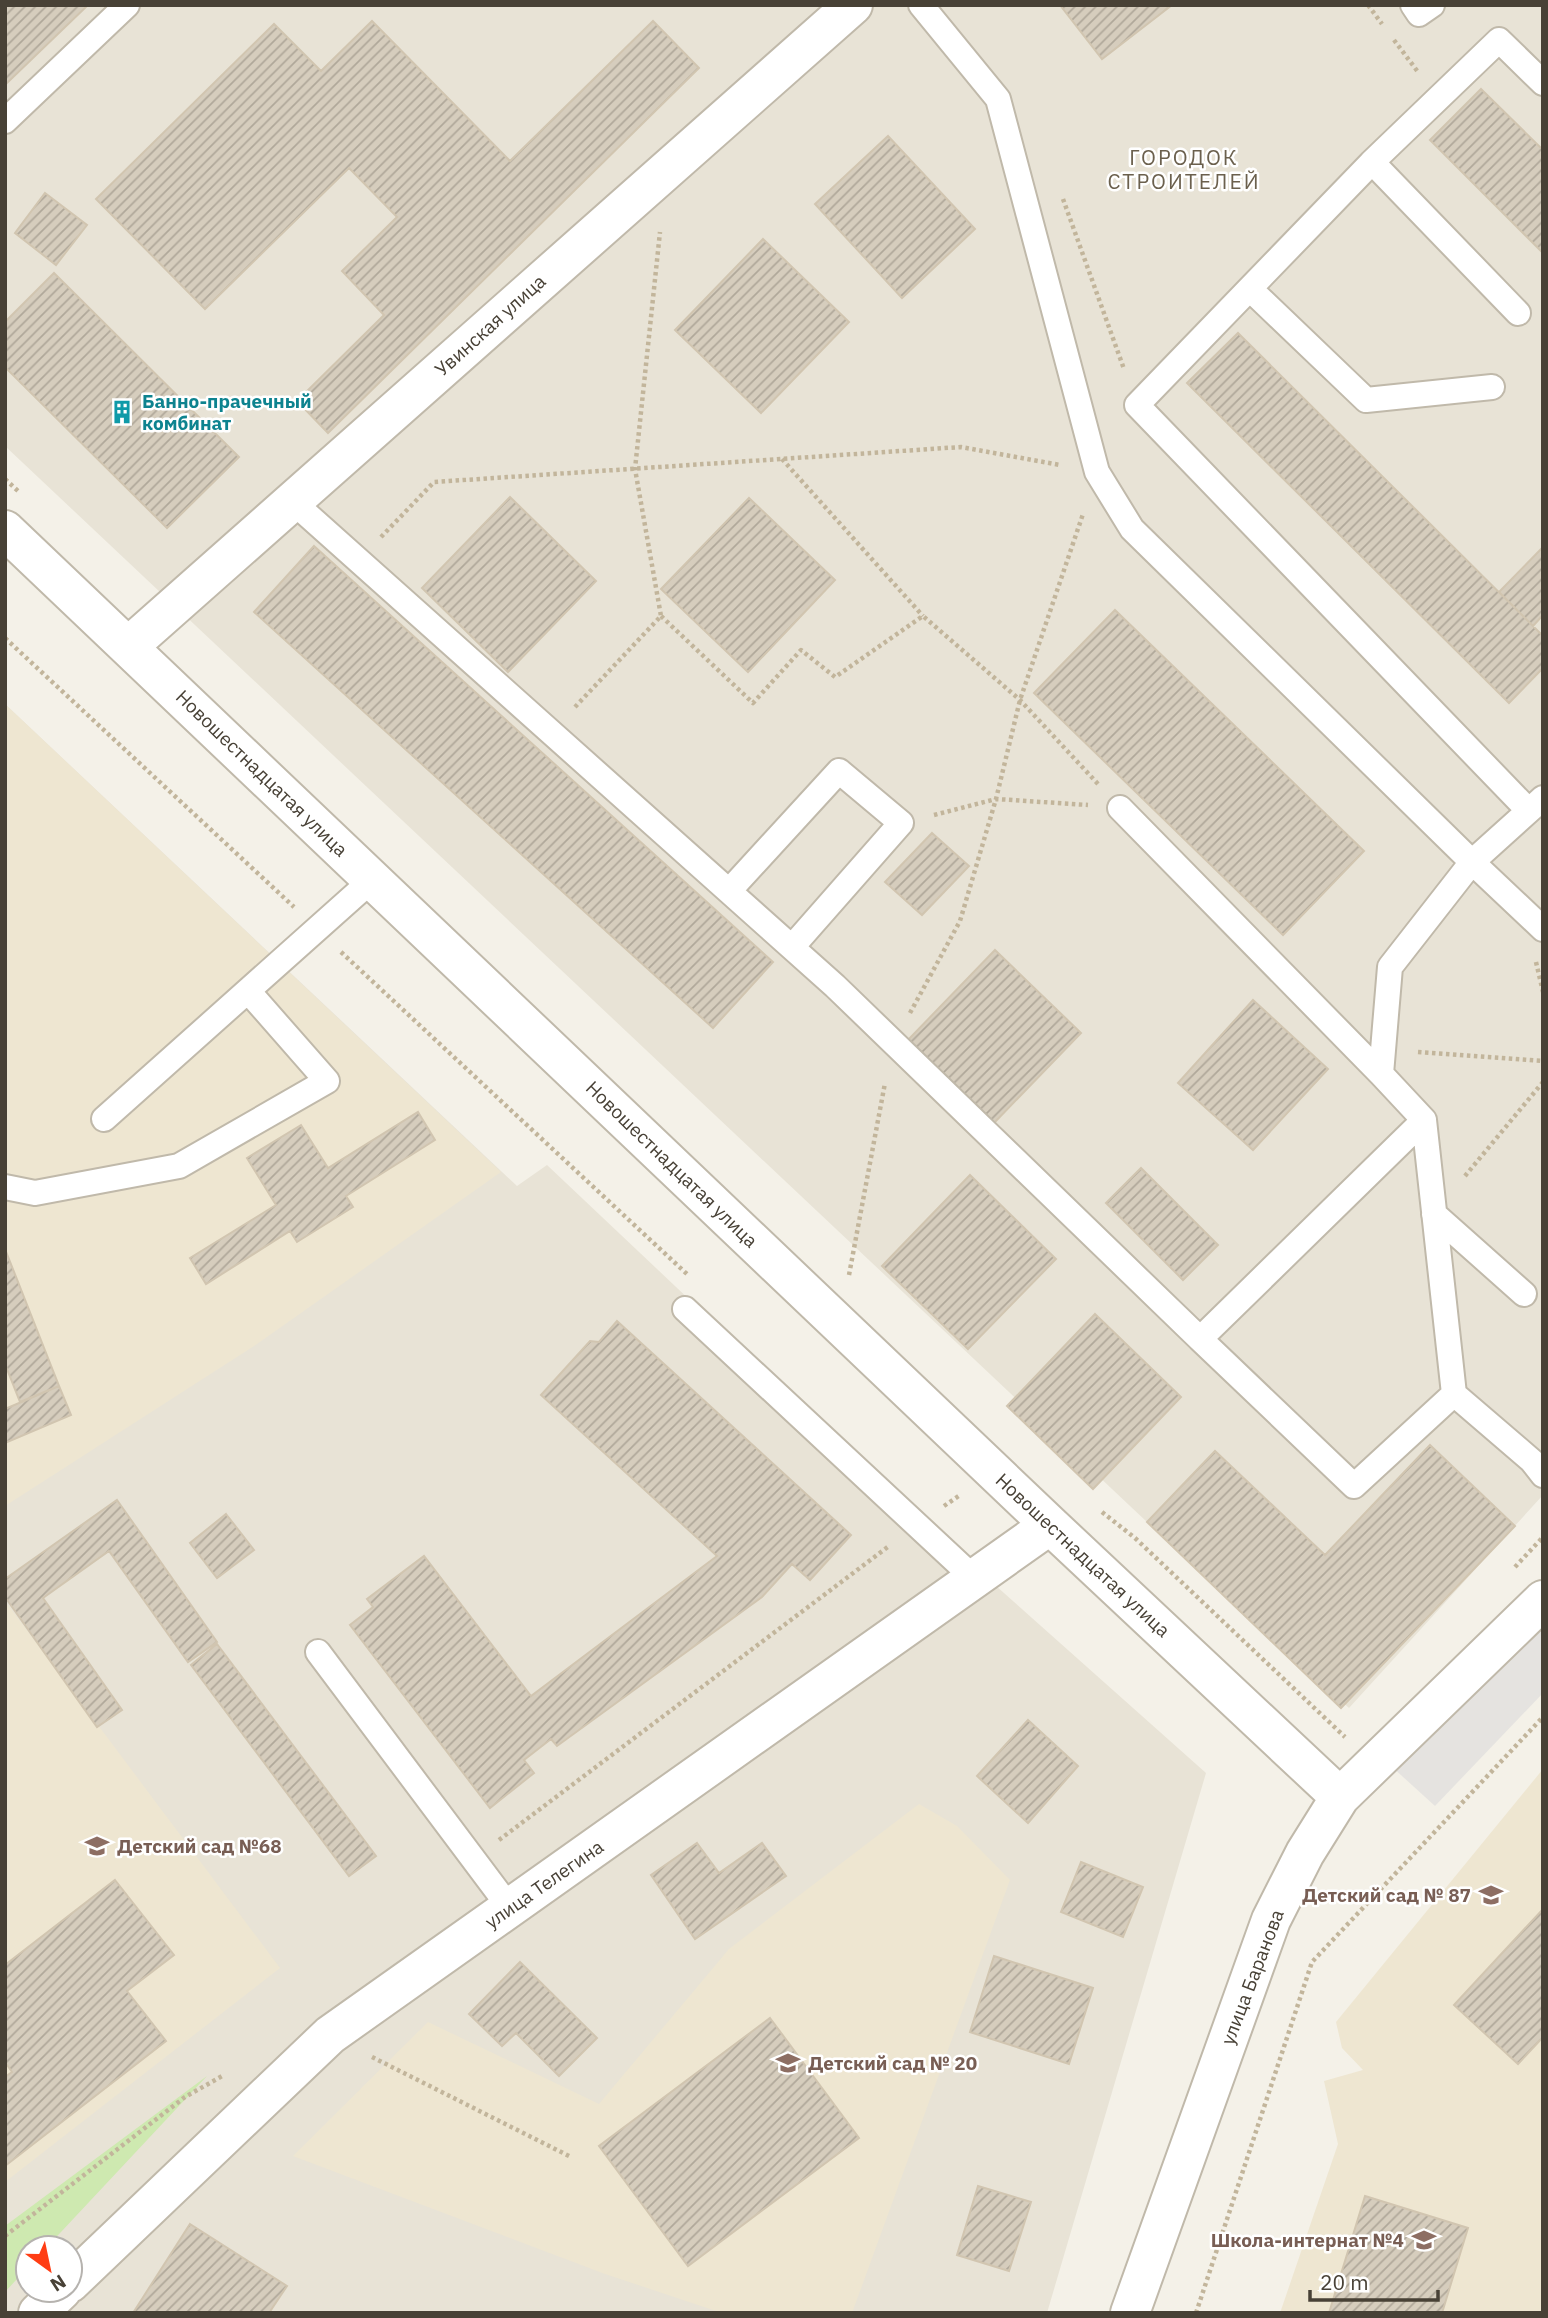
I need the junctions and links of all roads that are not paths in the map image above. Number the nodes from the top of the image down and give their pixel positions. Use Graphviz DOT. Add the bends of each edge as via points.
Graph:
graph roads {
  1 [pos="127,5"];
  2 [pos="921,5"];
  3 [pos="1413,5"];
  4 [pos="1432,5"];
  5 [pos="841,9"];
  6 [pos="1543,83"];
  7 [pos="5,121"];
  8 [pos="1372,162"];
  9 [pos="1250,289"];
  10 [pos="1518,313"];
  11 [pos="1492,387"];
  12 [pos="292,501"];
  13 [pos="5,530"];
  14 [pos="129,646"];
  15 [pos="1536,804"];
  16 [pos="1120,808"];
  17 [pos="1472,862"];
  18 [pos="373,879"];
  19 [pos="729,891"];
  20 [pos="1543,929"];
  21 [pos="792,947"];
  22 [pos="248,990"];
  23 [pos="1382,1062"];
  24 [pos="104,1119"];
  25 [pos="1424,1120"];
  26 [pos="5,1188"];
  27 [pos="1434,1214"];
  28 [pos="1524,1294"];
  29 [pos="685,1309"];
  30 [pos="1200,1339"];
  31 [pos="1454,1394"];
  32 [pos="1543,1475"];
  33 [pos="1050,1525"];
  34 [pos="975,1579"];
  35 [pos="1543,1600"];
  36 [pos="318,1652"];
  37 [pos="1340,1797"];
  38 [pos="510,1908"];
  39 [pos="84,2270"];
  40 [pos="1130,2313"];
  1 -- 7 [label="lane"];
  2 -- 17 [label="lane" via="998,99 1097,472 1132,529"];
  3 -- 4 [label="lane" via="1419,14"];
  5 -- 12 [label="street, Увинская улица"];
  6 -- 8 [label="lane" via="1499,40"];
  8 -- 9 [label="lane"];
  8 -- 10 [label="lane"];
  9 -- 11 [label="lane" via="1366,400"];
  9 -- 15 [label="lane" via="1137,405"];
  12 -- 14 [label="street, Увинская улица"];
  12 -- 19 [label="lane"];
  13 -- 14 [label="street, Новошестнадцатая улица"];
  14 -- 18 [label="street, Новошестнадцатая улица"];
  15 -- 17 [label="lane"];
  16 -- 23 [label="lane"];
  17 -- 20 [label="lane"];
  17 -- 23 [label="lane" via="1390,967"];
  18 -- 22 [label="lane"];
  18 -- 33 [label="street, Новошестнадцатая улица"];
  19 -- 21 [label="lane"];
  19 -- 21 [label="lane" via="839,771 901,823"];
  21 -- 30 [label="lane"];
  22 -- 24 [label="lane"];
  22 -- 26 [label="lane" via="327,1081 179,1166 35,1193"];
  23 -- 25 [label="lane"];
  25 -- 27 [label="lane"];
  25 -- 30 [label="lane"];
  27 -- 28 [label="lane"];
  27 -- 31 [label="lane"];
  29 -- 34 [label="lane"];
  30 -- 31 [label="lane" via="1354,1486"];
  31 -- 32 [label="lane"];
  33 -- 34 [label="street, улица Телегина"];
  33 -- 37 [label="street, Новошестнадцатая улица"];
  34 -- 38 [label="street, улица Телегина"];
  35 -- 37 [label="street, улица Баранова"];
  36 -- 38 [label="lane"];
  37 -- 40 [label="street, улица Баранова" via="1271,1920"];
  38 -- 39 [label="street, улица Телегина" via="330,2035"];
}
